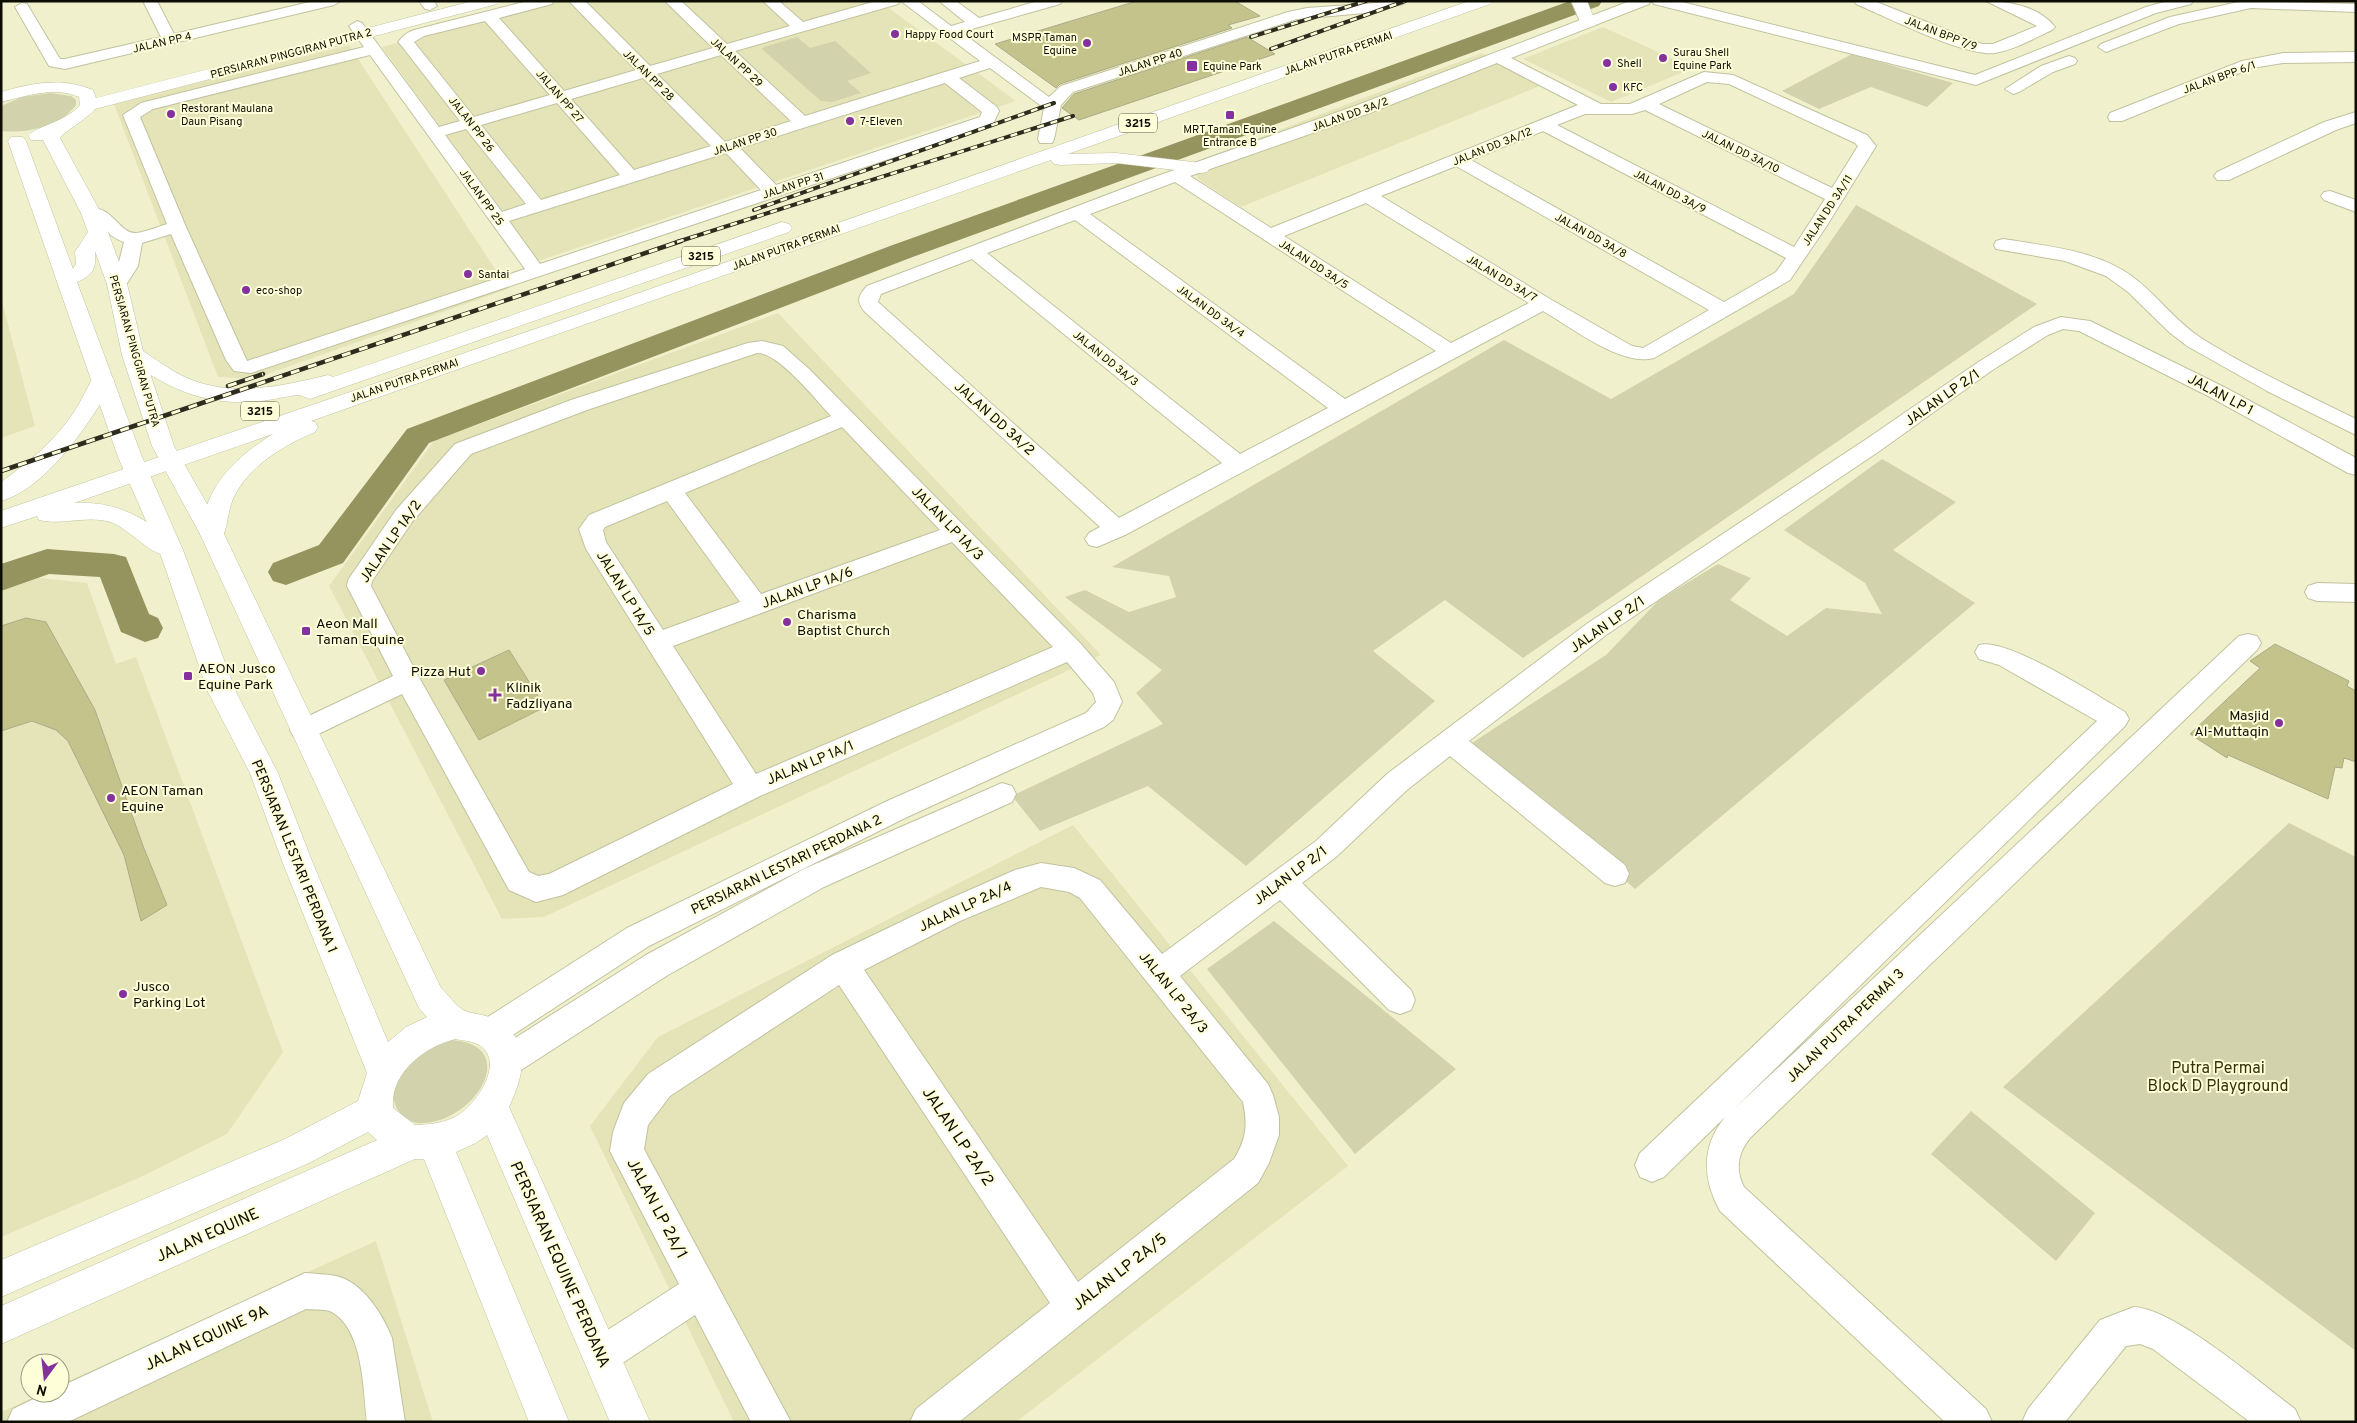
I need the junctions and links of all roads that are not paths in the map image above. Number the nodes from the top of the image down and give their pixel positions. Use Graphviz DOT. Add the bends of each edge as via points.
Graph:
graph roads {
  1 [pos="150,1"];
  2 [pos="334,1"];
  3 [pos="451,1"];
  4 [pos="547,1"];
  5 [pos="576,1"];
  6 [pos="672,1"];
  7 [pos="770,1"];
  8 [pos="893,1"];
  9 [pos="908,1"];
  10 [pos="946,1"];
  11 [pos="1055,1"];
  12 [pos="1291,1"];
  13 [pos="1398,1"];
  14 [pos="1451,1"];
  15 [pos="1485,1"];
  16 [pos="1644,1"];
  17 [pos="1659,1"];
  18 [pos="1861,1"];
  19 [pos="1993,1"];
  20 [pos="2186,1"];
  21 [pos="428,4"];
  22 [pos="867,4"];
  23 [pos="1340,5"];
  24 [pos="20,7"];
  25 [pos="276,8"];
  26 [pos="491,8"];
  27 [pos="2356,8"];
  28 [pos="1285,9"];
  29 [pos="1584,13"];
  30 [pos="978,24"];
  31 [pos="801,28"];
  32 [pos="360,30"];
  33 [pos="949,31"];
  34 [pos="170,40"];
  35 [pos="374,49"];
  36 [pos="724,50"];
  37 [pos="1498,57"];
  38 [pos="2356,57"];
  39 [pos="991,63"];
  40 [pos="647,72"];
  41 [pos="947,77"];
  42 [pos="1716,77"];
  43 [pos="2013,89"];
  44 [pos="1,96"];
  45 [pos="561,97"];
  46 [pos="88,100"];
  47 [pos="1646,104"];
  48 [pos="1051,106"];
  49 [pos="1596,108"];
  50 [pos="2116,117"];
  51 [pos="2356,117"];
  52 [pos="472,123"];
  53 [pos="804,123"];
  54 [pos="1544,125"];
  55 [pos="54,131"];
  56 [pos="435,133"];
  57 [pos="1046,139"];
  58 [pos="9,142"];
  59 [pos="726,147"];
  60 [pos="1458,160"];
  61 [pos="1201,168"];
  62 [pos="1176,171"];
  63 [pos="2223,176"];
  64 [pos="631,177"];
  65 [pos="773,192"];
  66 [pos="1368,196"];
  67 [pos="2330,196"];
  68 [pos="1836,197"];
  69 [pos="537,207"];
  70 [pos="2356,207"];
  71 [pos="90,213"];
  72 [pos="1077,213"];
  73 [pos="847,216"];
  74 [pos="498,219"];
  75 [pos="801,222"];
  76 [pos="177,227"];
  77 [pos="96,233"];
  78 [pos="1270,235"];
  79 [pos="134,239"];
  80 [pos="2003,245"];
  81 [pos="974,252"];
  82 [pos="1796,256"];
  83 [pos="536,271"];
  84 [pos="66,278"];
  85 [pos="117,284"];
  86 [pos="1543,303"];
  87 [pos="1724,310"];
  88 [pos="2083,324"];
  89 [pos="512,343"];
  90 [pos="755,347"];
  91 [pos="1451,352"];
  92 [pos="134,354"];
  93 [pos="1639,354"];
  94 [pos="357,376"];
  95 [pos="103,380"];
  96 [pos="1344,409"];
  97 [pos="844,418"];
  98 [pos="2356,428"];
  99 [pos="168,454"];
  100 [pos="1239,464"];
  101 [pos="134,465"];
  102 [pos="2356,468"];
  103 [pos="671,490"];
  104 [pos="1,493"];
  105 [pos="1,500"];
  106 [pos="1,520"];
  107 [pos="1,529"];
  108 [pos="1118,529"];
  109 [pos="957,532"];
  110 [pos="212,534"];
  111 [pos="1097,540"];
  112 [pos="171,550"];
  113 [pos="2317,592"];
  114 [pos="2356,593"];
  115 [pos="756,605"];
  116 [pos="657,642"];
  117 [pos="2248,643"];
  118 [pos="1071,650"];
  119 [pos="1988,652"];
  120 [pos="408,680"];
  121 [pos="1095,720"];
  122 [pos="303,730"];
  123 [pos="1451,742"];
  124 [pos="750,788"];
  125 [pos="1002,794"];
  126 [pos="1615,874"];
  127 [pos="1281,882"];
  128 [pos="553,886"];
  129 [pos="1090,889"];
  130 [pos="844,965"];
  131 [pos="1159,974"];
  132 [pos="1400,1000"];
  133 [pos="455,1024"];
  134 [pos="491,1032"];
  135 [pos="507,1061"];
  136 [pos="383,1072"];
  137 [pos="1257,1095"];
  138 [pos="492,1107"];
  139 [pos="376,1110"];
  140 [pos="424,1142"];
  141 [pos="1652,1165"];
  142 [pos="1,1279"];
  143 [pos="701,1290"];
  144 [pos="1074,1307"];
  145 [pos="1,1325"];
  146 [pos="602,1355"];
  147 [pos="26,1422"];
  148 [pos="386,1422"];
  149 [pos="550,1422"];
  150 [pos="630,1422"];
  151 [pos="772,1422"];
  152 [pos="929,1422"];
  153 [pos="1974,1422"];
  154 [pos="2041,1422"];
  155 [pos="2282,1422"];
  1 -- 34 [label="street"];
  2 -- 25 [label="street, JALAN PP 4"];
  3 -- 21 [label="street, PERSIARAN PINGGIRAN PUTRA 2"];
  4 -- 26 [label="street"];
  5 -- 40 [label="street, JALAN PP 28"];
  6 -- 36 [label="street, JALAN PP 29"];
  7 -- 31 [label="street"];
  8 -- 22 [label="street"];
  9 -- 33 [label="street"];
  10 -- 30 [label="street"];
  11 -- 30 [label="street"];
  12 -- 23 [label="street" via="1308,8"];
  13 -- 23 [label="street"];
  14 -- 57 [label="street, JALAN PUTRA PERMAI / 3215"];
  15 -- 73 [label="street, JALAN PUTRA PERMAI / 3215"];
  16 -- 29 [label="street, JALAN DD 3A/2"];
  17 -- 20 [label="street" via="1976,80 2151,10"];
  18 -- 19 [label="street, JALAN BPP 7/9" via="1982,49 1996,48 2044,30 2046,24 2039,19"];
  21 -- 32 [label="street, PERSIARAN PINGGIRAN PUTRA 2"];
  22 -- 31 [label="street"];
  23 -- 28 [label="street, JALAN PP 40" via="1307,12"];
  24 -- 34 [label="street, JALAN PP 4" via="55,63 72,63"];
  25 -- 34 [label="street, JALAN PP 4"];
  26 -- 32 [label="street, PERSIARAN PINGGIRAN PUTRA 2"];
  26 -- 45 [label="street, JALAN PP 27"];
  26 -- 52 [label="street, JALAN PP 26" via="419,33 406,42"];
  27 -- 43 [label="street" via="2251,4 2175,20 2047,70"];
  28 -- 48 [label="street, JALAN PP 40" via="1067,90"];
  29 -- 37 [label="street, JALAN DD 3A/2"];
  30 -- 33 [label="street"];
  31 -- 36 [label="street"];
  32 -- 35 [label="street, JALAN PP 25"];
  32 -- 46 [label="street, PERSIARAN PINGGIRAN PUTRA 2"];
  33 -- 39 [label="street"];
  35 -- 56 [label="street, JALAN PP 25"];
  35 -- 76 [label="street" via="147,106 131,115"];
  36 -- 40 [label="street"];
  36 -- 53 [label="street, JALAN PP 29"];
  37 -- 49 [label="street"];
  37 -- 61 [label="street, JALAN DD 3A/2"];
  38 -- 50 [label="street, JALAN BPP 6/1" via="2283,58 2248,64"];
  39 -- 41 [label="street, JALAN PP 30"];
  39 -- 48 [label="street"];
  40 -- 45 [label="street"];
  40 -- 59 [label="street, JALAN PP 28"];
  41 -- 53 [label="street, JALAN PP 30"];
  41 -- 65 [label="street, JALAN PP 31" via="991,111 987,120"];
  42 -- 47 [label="street, JALAN DD 3A/12" via="1704,78"];
  42 -- 68 [label="street, JALAN DD 3A/11" via="1733,80 1866,142 1867,146"];
  44 -- 46 [label="street" via="43,87 62,87 78,89"];
  45 -- 52 [label="street"];
  45 -- 64 [label="street, JALAN PP 27"];
  46 -- 55 [label="street" via="83,114"];
  47 -- 49 [label="street, JALAN DD 3A/12" via="1632,108"];
  47 -- 68 [label="street, JALAN DD 3A/10"];
  48 -- 57 [label="street"];
  49 -- 54 [label="street, JALAN DD 3A/12" via="1583,109"];
  51 -- 63 [label="street"];
  52 -- 56 [label="street"];
  52 -- 69 [label="street, JALAN PP 26"];
  53 -- 59 [label="street, JALAN PP 30"];
  54 -- 60 [label="street, JALAN DD 3A/12"];
  54 -- 82 [label="street, JALAN DD 3A/9"];
  55 -- 58 [label="street"];
  55 -- 71 [label="street, PERSIARAN PINGGIRAN PUTRA" via="51,138"];
  56 -- 74 [label="street, JALAN PP 25"];
  57 -- 73 [label="street, JALAN PUTRA PERMAI / 3215"];
  58 -- 84 [label="street"];
  59 -- 64 [label="street, JALAN PP 30"];
  59 -- 65 [label="street, JALAN PP 28"];
  60 -- 66 [label="street, JALAN DD 3A/12"];
  60 -- 87 [label="street, JALAN DD 3A/8"];
  61 -- 62 [label="street"];
  62 -- 72 [label="street" via="1152,184"];
  62 -- 73 [label="street" via="1116,158 1053,160 922,206"];
  62 -- 78 [label="street, JALAN DD 3A/5"];
  64 -- 69 [label="street, JALAN PP 30"];
  65 -- 83 [label="street, JALAN PP 31"];
  66 -- 78 [label="street, JALAN DD 3A/12"];
  66 -- 86 [label="street, JALAN DD 3A/7"];
  67 -- 70 [label="street"];
  68 -- 82 [label="street, JALAN DD 3A/11"];
  69 -- 74 [label="street, JALAN PP 30"];
  71 -- 77 [label="street, PERSIARAN PINGGIRAN PUTRA"];
  71 -- 79 [label="street" via="107,220 116,233"];
  72 -- 81 [label="street"];
  72 -- 96 [label="street, JALAN DD 3A/4"];
  73 -- 89 [label="street, JALAN PUTRA PERMAI / 3215"];
  74 -- 83 [label="street, JALAN PP 25"];
  75 -- 94 [label="street, JALAN PUTRA PERMAI / 3215"];
  76 -- 79 [label="street"];
  76 -- 83 [label="street" via="241,367"];
  77 -- 84 [label="street" via="85,252 87,266 84,271"];
  77 -- 85 [label="street, PERSIARAN PINGGIRAN PUTRA"];
  78 -- 91 [label="street, JALAN DD 3A/5"];
  79 -- 85 [label="street" via="128,266"];
  80 -- 98 [label="street" via="2068,257 2107,269 2128,282 2183,335"];
  81 -- 100 [label="street, JALAN DD 3A/3"];
  81 -- 108 [label="street, JALAN DD 3A/2" via="874,290 868,296 868,303"];
  82 -- 87 [label="street, JALAN DD 3A/11" via="1778,279"];
  84 -- 95 [label="street"];
  85 -- 92 [label="street, PERSIARAN PINGGIRAN PUTRA"];
  86 -- 91 [label="street"];
  86 -- 93 [label="street, JALAN DD 3A/7" via="1628,352"];
  87 -- 93 [label="street, JALAN DD 3A/11" via="1654,352"];
  88 -- 102 [label="street, JALAN LP 1"];
  88 -- 123 [label="street, JALAN LP 2/1" via="2060,323 2041,331 1984,367 1597,629"];
  89 -- 99 [label="street, JALAN PUTRA PERMAI / 3215" via="274,424"];
  89 -- 110 [label="street" via="420,384 297,431 262,452 236,478 221,500"];
  90 -- 97 [label="street, JALAN LP 1A/3" via="768,346 779,353"];
  90 -- 120 [label="street, JALAN LP 1A/2" via="580,405 460,452 404,516 358,583"];
  91 -- 96 [label="street"];
  92 -- 94 [label="street" via="186,385 245,397 275,395"];
  92 -- 99 [label="street, PERSIARAN PINGGIRAN PUTRA"];
  94 -- 99 [label="street, JALAN PUTRA PERMAI / 3215"];
  95 -- 101 [label="street"];
  95 -- 104 [label="street" via="81,419 47,456 13,487"];
  96 -- 100 [label="street"];
  97 -- 103 [label="street, JALAN LP 1A/5"];
  97 -- 109 [label="street, JALAN LP 1A/3"];
  99 -- 101 [label="street, JALAN PUTRA PERMAI / 3215"];
  99 -- 110 [label="street"];
  100 -- 108 [label="street"];
  101 -- 105 [label="street, JALAN PUTRA PERMAI / 3215"];
  101 -- 106 [label="street, JALAN PUTRA PERMAI / 3215"];
  101 -- 112 [label="street, PERSIARAN LESTARI PERDANA 1"];
  103 -- 115 [label="street"];
  103 -- 116 [label="street, JALAN LP 1A/5" via="597,521 591,529 594,543"];
  107 -- 112 [label="street" via="49,514 77,511 108,514 128,520"];
  108 -- 111 [label="street"];
  109 -- 115 [label="street, JALAN LP 1A/6"];
  109 -- 118 [label="street, JALAN LP 1A/3"];
  110 -- 122 [label="street"];
  112 -- 136 [label="street, PERSIARAN LESTARI PERDANA 1" via="222,692 264,773"];
  113 -- 114 [label="street"];
  115 -- 116 [label="street, JALAN LP 1A/6"];
  116 -- 124 [label="street, JALAN LP 1A/5"];
  117 -- 153 [label="street, JALAN PUTRA PERMAI 3" via="1738,1127 1725,1145 1722,1173 1724,1187 1732,1199"];
  118 -- 121 [label="street, JALAN LP 1A/3" via="1105,689 1109,702 1104,713"];
  118 -- 124 [label="street, JALAN LP 1A/1"];
  119 -- 141 [label="street" via="2008,658 2116,719"];
  120 -- 122 [label="street"];
  120 -- 128 [label="street, JALAN LP 1A/2" via="519,881 536,889"];
  121 -- 134 [label="street, PERSIARAN LESTARI PERDANA 2" via="895,810 638,937"];
  122 -- 133 [label="street" via="430,998"];
  123 -- 126 [label="street"];
  123 -- 127 [label="street, JALAN LP 2/1" via="1397,782 1326,849"];
  124 -- 128 [label="street, JALAN LP 1A/1"];
  125 -- 135 [label="street, PERSIARAN LESTARI PERDANA 2" via="814,878 657,965"];
  127 -- 131 [label="street, JALAN LP 2/1"];
  127 -- 132 [label="street"];
  129 -- 130 [label="street, JALAN LP 2A/4" via="1058,875 1041,874 950,912"];
  129 -- 131 [label="street, JALAN LP 2A/3"];
  130 -- 143 [label="street, JALAN LP 2A/1" via="659,1085 644,1099 635,1115 627,1134 627,1151"];
  130 -- 144 [label="street, JALAN LP 2A/2"];
  131 -- 137 [label="street, JALAN LP 2A/3"];
  133 -- 134 [label="street" via="474,1025"];
  133 -- 136 [label="street" via="414,1040 396,1054"];
  134 -- 135 [label="street" via="502,1044"];
  135 -- 138 [label="street" via="504,1080"];
  136 -- 139 [label="street" via="376,1092"];
  137 -- 144 [label="street, JALAN LP 2A/5" via="1264,1133 1246,1171"];
  138 -- 140 [label="street" via="467,1129"];
  138 -- 146 [label="street, PERSIARAN EQUINE PERDANA"];
  139 -- 140 [label="street" via="382,1126"];
  139 -- 142 [label="street" via="297,1151"];
  140 -- 145 [label="street, JALAN EQUINE"];
  140 -- 149 [label="street"];
  143 -- 146 [label="street"];
  143 -- 151 [label="street, JALAN LP 2A/1"];
  144 -- 152 [label="street, JALAN LP 2A/5"];
  146 -- 150 [label="street, PERSIARAN EQUINE PERDANA"];
  147 -- 148 [label="street, JALAN EQUINE 9A" via="305,1291 338,1294 357,1312 374,1338"];
  154 -- 155 [label="street" via="2113,1333 2126,1324 2147,1327 2166,1336"];
}
